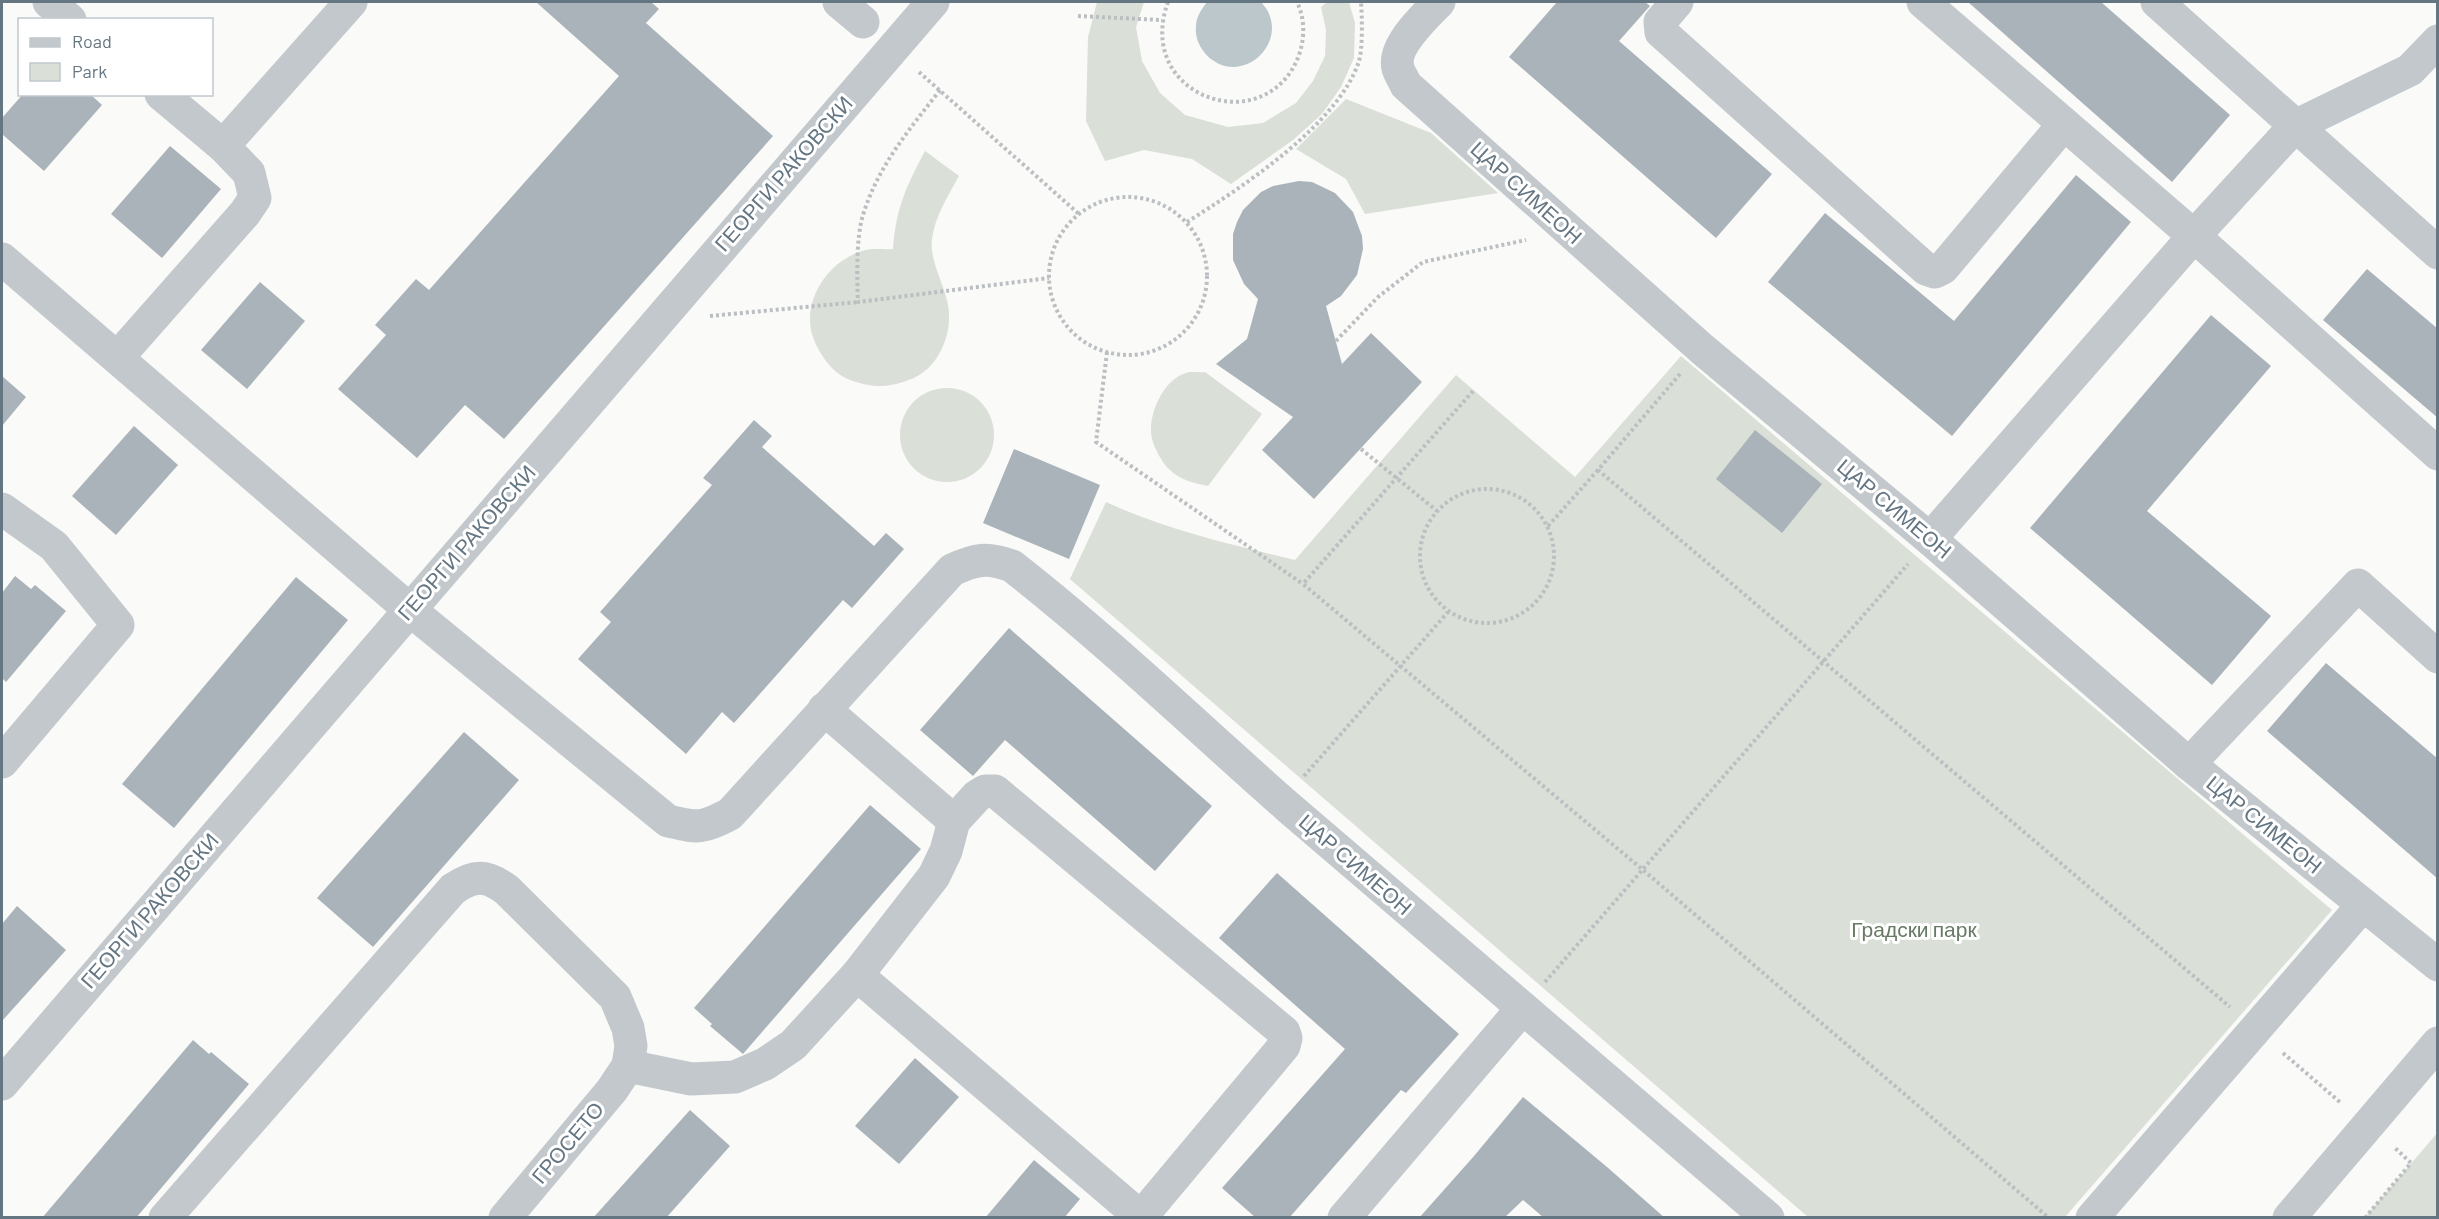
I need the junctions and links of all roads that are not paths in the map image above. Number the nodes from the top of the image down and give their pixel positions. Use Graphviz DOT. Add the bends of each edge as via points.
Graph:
graph roads {
  1 [pos="49,2"];
  2 [pos="351,2"];
  3 [pos="933,2"];
  4 [pos="1439,2"];
  5 [pos="1677,2"];
  6 [pos="1923,2"];
  7 [pos="2157,2"];
  8 [pos="68,18"];
  9 [pos="2438,41"];
  10 [pos="163,96"];
  11 [pos="2064,124"];
  12 [pos="2295,126"];
  13 [pos="223,146"];
  14 [pos="2194,236"];
  15 [pos="2438,253"];
  16 [pos="2,259"];
  17 [pos="118,357"];
  18 [pos="2438,454"];
  19 [pos="2,509"];
  20 [pos="1930,539"];
  21 [pos="410,610"];
  22 [pos="2438,657"];
  23 [pos="824,709"];
  24 [pos="2,762"];
  25 [pos="2189,764"];
  26 [pos="954,821"];
  27 [pos="2363,905"];
  28 [pos="2438,965"];
  29 [pos="857,975"];
  30 [pos="1521,1010"];
  31 [pos="2438,1043"];
  32 [pos="628,1066"];
  33 [pos="2,1084"];
  34 [pos="1141,1217"];
  35 [pos="165,1218"];
  36 [pos="505,1218"];
  37 [pos="1344,1218"];
  38 [pos="1768,1218"];
  39 [pos="2092,1218"];
  40 [pos="2289,1218"];
  1 -- 8 [label="street"];
  2 -- 13 [label="street"];
  3 -- 21 [label="street, ГЕОРГИ РАКОВСКИ"];
  4 -- 20 [label="street, ЦАР СИМЕОН" via="1413,29 1400,51 1397,67 1406,85 1702,349"];
  5 -- 11 [label="street" via="1660,22 1661,32 1926,269 1935,272 1943,268"];
  6 -- 11 [label="street"];
  7 -- 12 [label="street"];
  9 -- 12 [label="street" via="2410,70"];
  10 -- 13 [label="street"];
  11 -- 14 [label="street"];
  12 -- 14 [label="street"];
  12 -- 15 [label="street"];
  13 -- 17 [label="street" via="249,173 255,198"];
  14 -- 18 [label="street"];
  14 -- 20 [label="street"];
  16 -- 17 [label="street, ЦАР СИМЕОН"];
  17 -- 21 [label="street, ЦАР СИМЕОН"];
  19 -- 24 [label="street" via="54,546 118,625"];
  20 -- 25 [label="street, ЦАР СИМЕОН"];
  21 -- 23 [label="street, ЦАР СИМЕОН" via="668,821 697,827 730,814"];
  21 -- 33 [label="street, ГЕОРГИ РАКОВСКИ"];
  22 -- 25 [label="street" via="2358,585"];
  23 -- 26 [label="street"];
  23 -- 30 [label="street, ЦАР СИМЕОН" via="952,570 974,560 994,560 1012,566 1168,697"];
  25 -- 27 [label="street, ЦАР СИМЕОН"];
  26 -- 29 [label="street" via="934,876"];
  26 -- 34 [label="street" via="976,796 995,791 1284,1032 1284,1046"];
  27 -- 28 [label="street, ЦАР СИМЕОН"];
  27 -- 39 [label="street"];
  29 -- 32 [label="street" via="793,1045 765,1064 735,1077 692,1079"];
  29 -- 34 [label="street"];
  30 -- 37 [label="street"];
  30 -- 38 [label="street, ЦАР СИМЕОН"];
  31 -- 40 [label="street"];
  32 -- 35 [label="street" via="628,1028 615,997 507,890 494,880 466,880 453,889"];
  32 -- 36 [label="street, ГРОСЕТО"];
}
